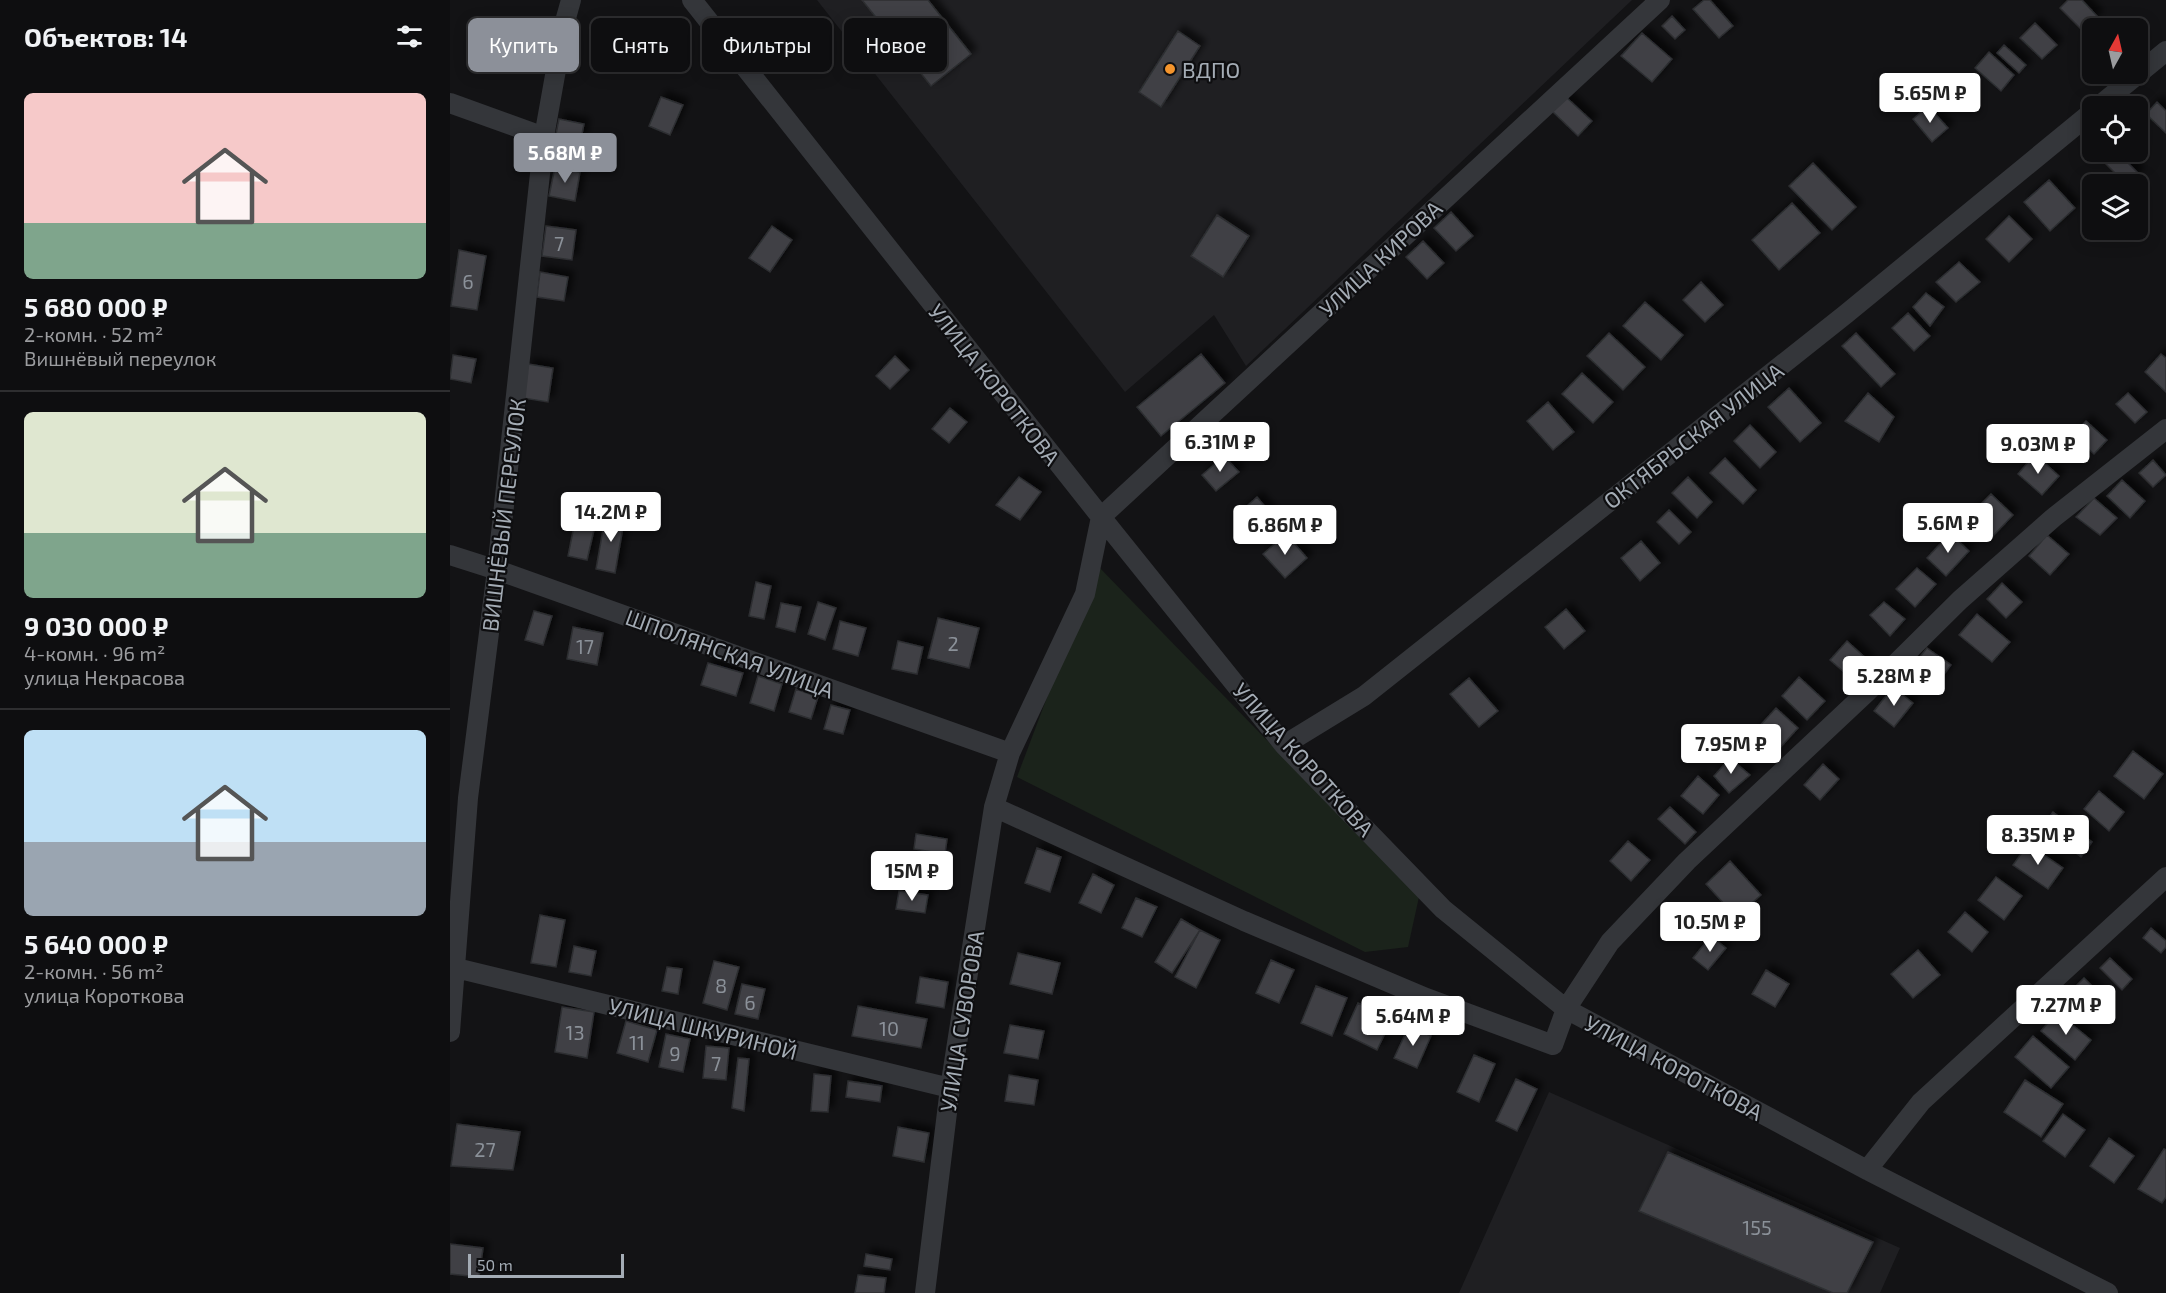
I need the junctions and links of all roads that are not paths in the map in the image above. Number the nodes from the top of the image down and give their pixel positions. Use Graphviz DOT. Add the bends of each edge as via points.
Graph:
graph roads {
  1 [pos="572,0"];
  2 [pos="692,0"];
  3 [pos="1660,0"];
  4 [pos="2166,51"];
  5 [pos="2111,96"];
  6 [pos="450,103"];
  7 [pos="2082,120"];
  8 [pos="544,137"];
  9 [pos="2166,429"];
  10 [pos="1101,517"];
  11 [pos="450,555"];
  12 [pos="498,570"];
  13 [pos="1284,745"];
  14 [pos="1010,753"];
  15 [pos="459,795"];
  16 [pos="994,807"];
  17 [pos="2166,877"];
  18 [pos="456,968"];
  19 [pos="1566,1009"];
  20 [pos="450,1032"];
  21 [pos="950,1088"];
  22 [pos="1867,1170"];
  23 [pos="925,1293"];
  24 [pos="2108,1293"];
  1 -- 8 [label="street, ВИШНЁВЫЙ ПЕРЕУЛОК"];
  2 -- 10 [label="street, УЛИЦА КОРОТКОВА"];
  3 -- 10 [label="street, УЛИЦА КИРОВА"];
  4 -- 5 [label="street"];
  6 -- 8 [label="street"];
  7 -- 13 [label="street, ОКТЯБРЬСКАЯ УЛИЦА" via="1846,314 1364,696"];
  8 -- 12 [label="street, ВИШНЁВЫЙ ПЕРЕУЛОК"];
  9 -- 19 [label="street" via="2053,518 1960,600 1687,861 1610,942"];
  10 -- 13 [label="street, УЛИЦА КОРОТКОВА"];
  10 -- 14 [label="street, УЛИЦА СУВОРОВА" via="1085,594"];
  11 -- 12 [label="street, ШПОЛЯНСКАЯ УЛИЦА"];
  12 -- 14 [label="street, ШПОЛЯНСКАЯ УЛИЦА"];
  12 -- 15 [label="street, ВИШНЁВЫЙ ПЕРЕУЛОК"];
  13 -- 19 [label="street, УЛИЦА КОРОТКОВА" via="1443,909"];
  14 -- 16 [label="street, УЛИЦА СУВОРОВА"];
  15 -- 18 [label="street, ВИШНЁВЫЙ ПЕРЕУЛОК"];
  16 -- 19 [label="street" via="1426,999 1553,1045"];
  16 -- 21 [label="street, УЛИЦА СУВОРОВА"];
  17 -- 22 [label="street" via="1921,1102"];
  18 -- 20 [label="street, ВИШНЁВЫЙ ПЕРЕУЛОК"];
  18 -- 21 [label="street, УЛИЦА ШКУРИНОЙ"];
  19 -- 22 [label="street, УЛИЦА КОРОТКОВА"];
  21 -- 23 [label="street, УЛИЦА СУВОРОВА"];
  22 -- 24 [label="street, УЛИЦА КОРОТКОВА"];
}
